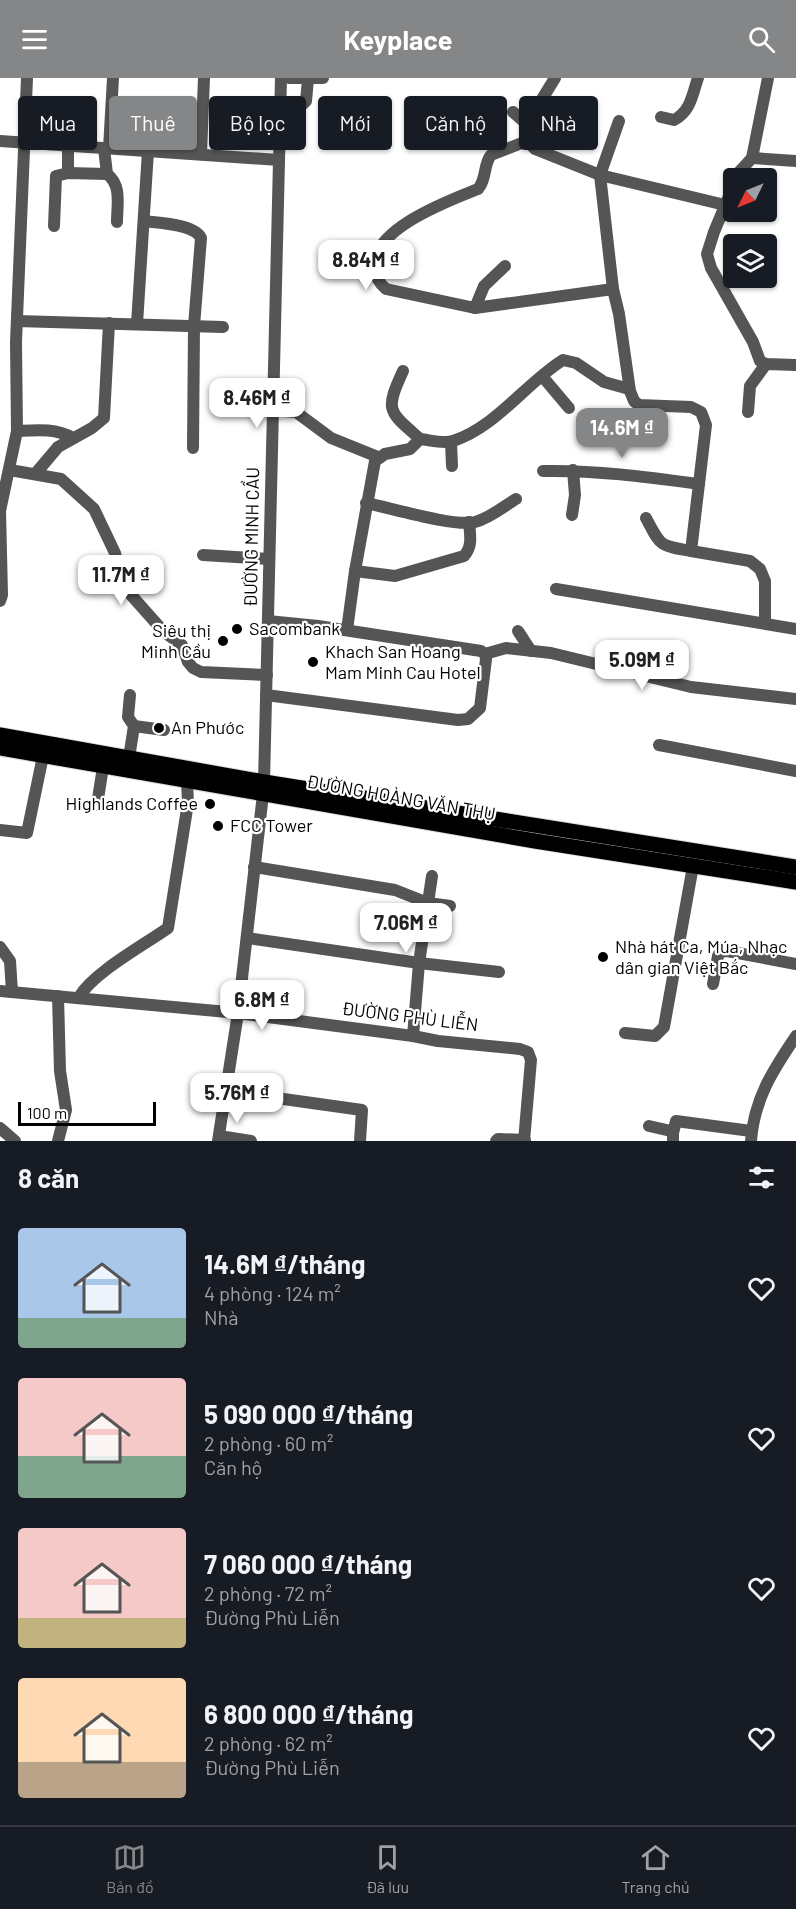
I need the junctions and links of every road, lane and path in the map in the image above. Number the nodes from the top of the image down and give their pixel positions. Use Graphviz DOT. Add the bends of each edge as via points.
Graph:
graph roads {
  1 [pos="27,78"];
  2 [pos="113,78"];
  3 [pos="204,78"];
  4 [pos="281,78"];
  5 [pos="289,78"];
  6 [pos="323,78"];
  7 [pos="555,78"];
  8 [pos="698,78"];
  9 [pos="768,78"];
  10 [pos="308,79"];
  11 [pos="26,96"];
  12 [pos="280,96"];
  13 [pos="544,96"];
  14 [pos="306,101"];
  15 [pos="513,112"];
  16 [pos="519,117"];
  17 [pos="661,117"];
  18 [pos="620,121"];
  19 [pos="0,141"];
  20 [pos="18,142"];
  21 [pos="519,144"];
  22 [pos="97,147"];
  23 [pos="107,148"];
  24 [pos="24,150"];
  25 [pos="68,150"];
  26 [pos="279,150"];
  27 [pos="538,150"];
  28 [pos="148,151"];
  29 [pos="201,154"];
  30 [pos="752,158"];
  31 [pos="279,160"];
  32 [pos="796,161"];
  33 [pos="743,168"];
  34 [pos="68,173"];
  35 [pos="106,174"];
  36 [pos="600,175"];
  37 [pos="723,205"];
  38 [pos="723,210"];
  39 [pos="144,220"];
  40 [pos="117,222"];
  41 [pos="54,226"];
  42 [pos="505,266"];
  43 [pos="613,289"];
  44 [pos="475,308"];
  45 [pos="17,321"];
  46 [pos="109,323"];
  47 [pos="137,324"];
  48 [pos="194,326"];
  49 [pos="223,327"];
  50 [pos="766,364"];
  51 [pos="796,365"];
  52 [pos="403,371"];
  53 [pos="542,376"];
  54 [pos="630,389"];
  55 [pos="569,408"];
  56 [pos="273,410"];
  57 [pos="748,412"];
  58 [pos="17,431"];
  59 [pos="73,438"];
  60 [pos="420,439"];
  61 [pos="451,442"];
  62 [pos="193,448"];
  63 [pos="378,458"];
  64 [pos="452,466"];
  65 [pos="573,470"];
  66 [pos="543,471"];
  67 [pos="36,473"];
  68 [pos="5,478"];
  69 [pos="699,484"];
  70 [pos="516,499"];
  71 [pos="366,503"];
  72 [pos="573,515"];
  73 [pos="646,518"];
  74 [pos="469,522"];
  75 [pos="691,551"];
  76 [pos="203,555"];
  77 [pos="269,559"];
  78 [pos="355,571"];
  79 [pos="1,580"];
  80 [pos="556,589"];
  81 [pos="0,601"];
  82 [pos="268,621"];
  83 [pos="765,623"];
  84 [pos="796,629"];
  85 [pos="346,630"];
  86 [pos="518,631"];
  87 [pos="531,651"];
  88 [pos="485,654"];
  89 [pos="267,675"];
  90 [pos="130,695"];
  91 [pos="266,695"];
  92 [pos="796,699"];
  93 [pos="134,726"];
  94 [pos="164,730"];
  95 [pos="0,735"];
  96 [pos="658,745"];
  97 [pos="0,748"];
  98 [pos="37,751"];
  99 [pos="129,758"];
  100 [pos="103,766"];
  101 [pos="796,771"];
  102 [pos="187,781"];
  103 [pos="264,788"];
  104 [pos="97,805"];
  105 [pos="0,830"];
  106 [pos="536,833"];
  107 [pos="693,866"];
  108 [pos="254,867"];
  109 [pos="796,867"];
  110 [pos="432,876"];
  111 [pos="796,882"];
  112 [pos="428,903"];
  113 [pos="450,906"];
  114 [pos="247,938"];
  115 [pos="0,947"];
  116 [pos="419,963"];
  117 [pos="796,964"];
  118 [pos="499,972"];
  119 [pos="713,984"];
  120 [pos="6,992"];
  121 [pos="58,996"];
  122 [pos="79,997"];
  123 [pos="238,1013"];
  124 [pos="625,1033"];
  125 [pos="413,1036"];
  126 [pos="795,1039"];
  127 [pos="226,1091"];
  128 [pos="649,1126"];
  129 [pos="0,1128"];
  130 [pos="751,1136"];
  131 [pos="673,1137"];
  132 [pos="218,1139"];
  133 [pos="525,1140"];
  134 [pos="15,1141"];
  135 [pos="58,1141"];
  136 [pos="251,1141"];
  137 [pos="360,1141"];
  138 [pos="496,1141"];
  1 -- 11 [label="street"];
  2 -- 23 [label="street"];
  3 -- 29 [label="street"];
  4 -- 12 [label="street, ĐƯỜNG MINH CẦU"];
  5 -- 10 [label="street"];
  6 -- 10 [label="street"];
  7 -- 13 [label="street"];
  8 -- 17 [label="street" via="690,105 681,117"];
  9 -- 30 [label="street"];
  10 -- 14 [label="street"];
  15 -- 16 [label="street"];
  18 -- 36 [label="street"];
  19 -- 20 [label="street"];
  21 -- 44 [label="street" via="491,154 478,189 401,225 376,252 377,278 386,289"];
  22 -- 23 [label="street"];
  23 -- 28 [label="street"];
  23 -- 35 [label="street"];
  24 -- 45 [label="street"];
  25 -- 34 [label="street"];
  26 -- 31 [label="street, ĐƯỜNG MINH CẦU"];
  27 -- 36 [label="street"];
  28 -- 29 [label="street"];
  28 -- 39 [label="street"];
  29 -- 31 [label="street"];
  30 -- 32 [label="street"];
  30 -- 33 [label="street"];
  31 -- 56 [label="street, ĐƯỜNG MINH CẦU"];
  34 -- 35 [label="street"];
  34 -- 41 [label="street" via="56,176"];
  35 -- 40 [label="street" via="118,189"];
  36 -- 37 [label="street"];
  36 -- 43 [label="street"];
  38 -- 50 [label="street" via="707,254 760,361"];
  39 -- 47 [label="street"];
  39 -- 48 [label="street" via="200,234"];
  42 -- 44 [label="street" via="484,286"];
  43 -- 44 [label="street"];
  43 -- 54 [label="street"];
  45 -- 46 [label="street"];
  45 -- 58 [label="street"];
  46 -- 47 [label="street"];
  46 -- 59 [label="street" via="104,418"];
  47 -- 48 [label="street"];
  48 -- 49 [label="street"];
  48 -- 62 [label="street"];
  50 -- 51 [label="street"];
  50 -- 57 [label="street" via="750,386"];
  52 -- 60 [label="street" via="393,393 392,414"];
  53 -- 54 [label="street" via="563,360 570,361 604,382"];
  53 -- 55 [label="street"];
  53 -- 61 [label="street" via="489,420"];
  54 -- 69 [label="street" via="639,405 691,407 701,411 706,425"];
  56 -- 63 [label="street" via="296,412 331,438"];
  56 -- 77 [label="street, ĐƯỜNG MINH CẦU"];
  58 -- 59 [label="street" via="47,430"];
  58 -- 68 [label="street"];
  59 -- 67 [label="street" via="58,447"];
  60 -- 61 [label="street"];
  60 -- 63 [label="street" via="410,449"];
  61 -- 64 [label="street"];
  63 -- 71 [label="street"];
  65 -- 66 [label="street"];
  65 -- 69 [label="street"];
  65 -- 72 [label="street"];
  67 -- 68 [label="street"];
  67 -- 89 [label="street" via="62,479 94,509 116,553 123,586 164,632 182,645 193,668 201,672"];
  68 -- 79 [label="street" via="0,511"];
  69 -- 75 [label="street"];
  70 -- 74 [label="street"];
  71 -- 74 [label="street"];
  71 -- 78 [label="street"];
  73 -- 75 [label="street" via="659,542"];
  74 -- 78 [label="street" via="470,550 464,556 395,576"];
  75 -- 83 [label="street" via="750,561 760,569 765,581"];
  76 -- 77 [label="street"];
  77 -- 82 [label="street, ĐƯỜNG MINH CẦU"];
  78 -- 85 [label="street"];
  79 -- 81 [label="street"];
  80 -- 83 [label="street"];
  82 -- 85 [label="street"];
  82 -- 89 [label="street, ĐƯỜNG MINH CẦU"];
  83 -- 84 [label="street"];
  85 -- 88 [label="street"];
  86 -- 87 [label="street"];
  87 -- 88 [label="street" via="506,648"];
  87 -- 92 [label="street" via="691,687"];
  88 -- 91 [label="street" via="480,708 468,719"];
  89 -- 91 [label="street, ĐƯỜNG MINH CẦU"];
  90 -- 93 [label="street" via="128,717"];
  91 -- 103 [label="street, ĐƯỜNG MINH CẦU"];
  93 -- 94 [label="street"];
  93 -- 99 [label="street"];
  95 -- 98 [label="main road, ĐƯỜNG HOÀNG VĂN THỤ"];
  96 -- 101 [label="street"];
  97 -- 98 [label="main road, ĐƯỜNG HOÀNG VĂN THỤ"];
  98 -- 99 [label="main road, ĐƯỜNG HOÀNG VĂN THỤ"];
  98 -- 100 [label="main road, ĐƯỜNG HOÀNG VĂN THỤ"];
  98 -- 105 [label="street" via="27,833"];
  99 -- 103 [label="main road, ĐƯỜNG HOÀNG VĂN THỤ"];
  100 -- 102 [label="main road, ĐƯỜNG HOÀNG VĂN THỤ"];
  100 -- 104 [label="street"];
  102 -- 103 [label="main road, ĐƯỜNG HOÀNG VĂN THỤ"];
  102 -- 122 [label="street" via="188,803 168,928 117,963"];
  103 -- 106 [label="main road, ĐƯỜNG HOÀNG VĂN THỤ"];
  103 -- 108 [label="street, ĐƯỜNG MINH CẦU"];
  106 -- 107 [label="main road, ĐƯỜNG HOÀNG VĂN THỤ"];
  106 -- 109 [label="main road, ĐƯỜNG HOÀNG VĂN THỤ"];
  107 -- 111 [label="main road, ĐƯỜNG HOÀNG VĂN THỤ"];
  107 -- 124 [label="street" via="664,1027 655,1036"];
  108 -- 112 [label="street" via="395,890"];
  108 -- 114 [label="street, ĐƯỜNG MINH CẦU"];
  110 -- 112 [label="street"];
  112 -- 113 [label="street"];
  112 -- 116 [label="street"];
  114 -- 116 [label="street"];
  114 -- 123 [label="street, ĐƯỜNG MINH CẦU"];
  115 -- 120 [label="street" via="9,961"];
  116 -- 118 [label="street"];
  116 -- 125 [label="street"];
  117 -- 119 [label="street" via="720,952"];
  120 -- 121 [label="street, ĐƯỜNG PHÙ LIỄN"];
  121 -- 122 [label="street, ĐƯỜNG PHÙ LIỄN"];
  121 -- 135 [label="street" via="60,1071 66,1110"];
  122 -- 123 [label="street, ĐƯỜNG PHÙ LIỄN"];
  123 -- 125 [label="street, ĐƯỜNG PHÙ LIỄN"];
  123 -- 127 [label="street, ĐƯỜNG MINH CẦU"];
  125 -- 133 [label="street, ĐƯỜNG PHÙ LIỄN" via="528,1052 531,1060"];
  126 -- 130 [label="street" via="761,1093"];
  127 -- 132 [label="street, ĐƯỜNG MINH CẦU"];
  127 -- 137 [label="street" via="362,1110"];
  128 -- 131 [label="street"];
  129 -- 134 [label="street"];
  130 -- 131 [label="street" via="676,1121"];
  132 -- 136 [label="street"];
  133 -- 138 [label="street"];
}
